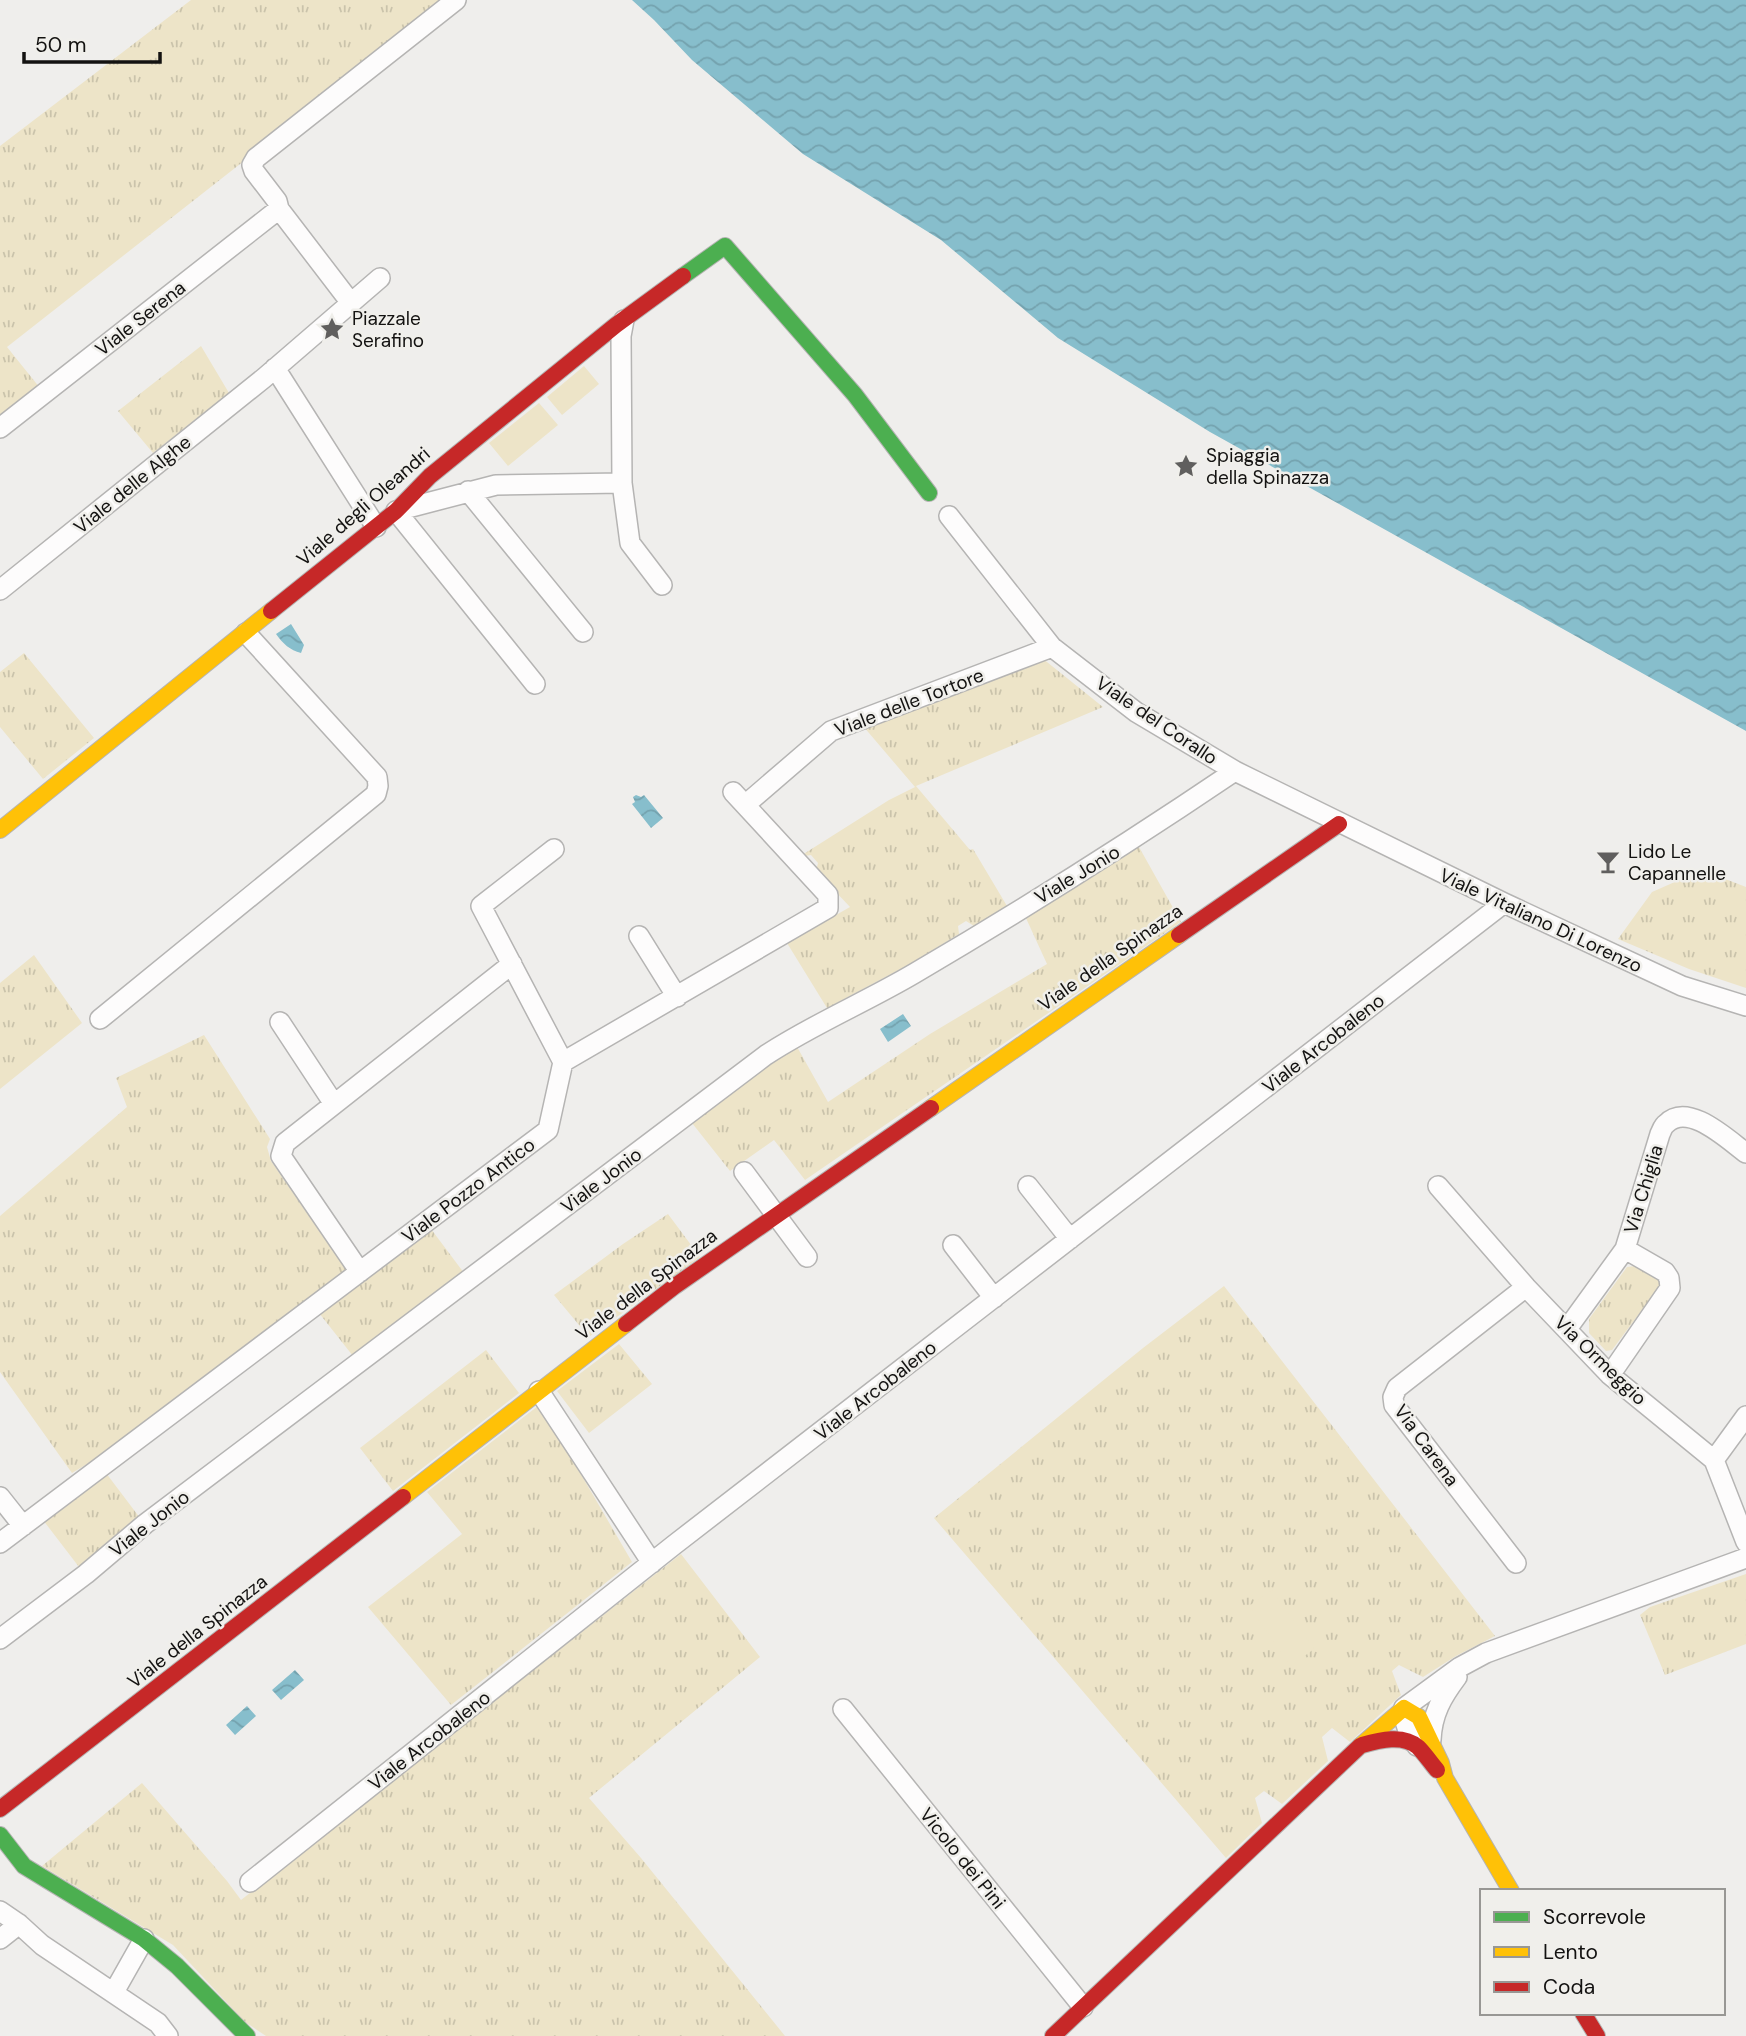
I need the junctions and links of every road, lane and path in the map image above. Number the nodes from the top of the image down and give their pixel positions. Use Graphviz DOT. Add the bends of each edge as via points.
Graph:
graph roads {
  1 [pos="456,0"];
  2 [pos="279,209"];
  3 [pos="380,278"];
  4 [pos="351,303"];
  5 [pos="624,320"];
  6 [pos="270,373"];
  7 [pos="0,428"];
  8 [pos="622,483"];
  9 [pos="468,491"];
  10 [pos="929,493"];
  11 [pos="396,511"];
  12 [pos="949,516"];
  13 [pos="376,527"];
  14 [pos="662,585"];
  15 [pos="0,590"];
  16 [pos="583,632"];
  17 [pos="246,633"];
  18 [pos="1052,647"];
  19 [pos="535,684"];
  20 [pos="1235,771"];
  21 [pos="1339,824"];
  22 [pos="0,830"];
  23 [pos="554,849"];
  24 [pos="1504,903"];
  25 [pos="639,936"];
  26 [pos="512,964"];
  27 [pos="677,996"];
  28 [pos="1746,1006"];
  29 [pos="100,1019"];
  30 [pos="280,1021"];
  31 [pos="564,1062"];
  32 [pos="334,1104"];
  33 [pos="1746,1153"];
  34 [pos="744,1172"];
  35 [pos="1028,1186"];
  36 [pos="1438,1186"];
  37 [pos="776,1215"];
  38 [pos="1070,1239"];
  39 [pos="953,1245"];
  40 [pos="1625,1249"];
  41 [pos="807,1257"];
  42 [pos="360,1272"];
  43 [pos="1526,1287"];
  44 [pos="994,1298"];
  45 [pos="1567,1329"];
  46 [pos="1610,1374"];
  47 [pos="539,1391"];
  48 [pos="1746,1416"];
  49 [pos="1714,1460"];
  50 [pos="0,1497"];
  51 [pos="23,1526"];
  52 [pos="1746,1542"];
  53 [pos="0,1543"];
  54 [pos="1746,1558"];
  55 [pos="652,1563"];
  56 [pos="1516,1563"];
  57 [pos="0,1639"];
  58 [pos="1466,1665"];
  59 [pos="1404,1708"];
  60 [pos="843,1709"];
  61 [pos="1424,1743"];
  62 [pos="1362,1745"];
  63 [pos="0,1809"];
  64 [pos="0,1835"];
  65 [pos="250,1882"];
  66 [pos="1510,1889"];
  67 [pos="0,1912"];
  68 [pos="19,1924"];
  69 [pos="0,1939"];
  70 [pos="144,1939"];
  71 [pos="114,1993"];
  72 [pos="1083,2007"];
  73 [pos="1584,2015"];
  74 [pos="168,2036"];
  75 [pos="247,2036"];
  76 [pos="1053,2036"];
  77 [pos="1597,2036"];
  1 -- 2 [label="street" via="256,158 254,171"];
  2 -- 4 [label="street"];
  2 -- 7 [label="street, Viale Serena"];
  3 -- 4 [label="street, Viale delle Alghe"];
  4 -- 6 [label="street, Viale delle Alghe"];
  5 -- 8 [label="street"];
  5 -- 10 [label="street, Viale degli Oleandri" via="725,246 855,395"];
  5 -- 11 [label="street, Viale degli Oleandri" via="430,476"];
  6 -- 13 [label="street"];
  6 -- 15 [label="street, Viale delle Alghe"];
  8 -- 9 [label="street" via="496,485"];
  8 -- 14 [label="street" via="630,543"];
  9 -- 11 [label="street"];
  9 -- 16 [label="street"];
  11 -- 13 [label="street, Viale degli Oleandri"];
  11 -- 19 [label="street"];
  12 -- 18 [label="street, Viale del Corallo"];
  13 -- 17 [label="street, Viale degli Oleandri"];
  17 -- 22 [label="street, Viale degli Oleandri"];
  17 -- 29 [label="street" via="377,777 376,794"];
  18 -- 20 [label="street, Viale del Corallo" via="1136,712"];
  18 -- 27 [label="street, Viale delle Tortore" via="831,731 739,799 828,895 828,908"];
  20 -- 21 [label="street, Viale del Corallo"];
  20 -- 57 [label="street, Viale Jonio" via="1133,840 913,974 766,1055 145,1524"];
  21 -- 24 [label="street, Viale Vitaliano Di Lorenzo"];
  21 -- 37 [label="street, Viale della Spinazza"];
  23 -- 26 [label="street" via="481,906"];
  24 -- 28 [label="street, Viale Vitaliano Di Lorenzo" via="1682,986"];
  24 -- 38 [label="street, Viale Arcobaleno"];
  25 -- 27 [label="street"];
  26 -- 31 [label="street"];
  26 -- 32 [label="street"];
  27 -- 31 [label="street"];
  30 -- 32 [label="street"];
  31 -- 42 [label="street, Viale Pozzo Antico" via="548,1130"];
  32 -- 42 [label="street" via="285,1143 281,1156"];
  33 -- 40 [label="street, Via Chiglia" via="1697,1118 1666,1124"];
  34 -- 37 [label="street"];
  35 -- 38 [label="street"];
  36 -- 43 [label="street, Via Ormeggio"];
  37 -- 41 [label="street"];
  37 -- 47 [label="street, Viale della Spinazza"];
  38 -- 44 [label="street, Viale Arcobaleno"];
  39 -- 44 [label="street"];
  40 -- 45 [label="street, Via Chiglia"];
  40 -- 46 [label="street" via="1665,1272 1671,1287"];
  42 -- 51 [label="street, Viale Pozzo Antico"];
  43 -- 45 [label="street, Via Ormeggio"];
  43 -- 56 [label="street, Via Carena" via="1397,1388 1393,1397 1394,1405"];
  44 -- 55 [label="street, Viale Arcobaleno"];
  45 -- 46 [label="street, Via Ormeggio"];
  46 -- 49 [label="street, Via Ormeggio"];
  47 -- 55 [label="street"];
  47 -- 63 [label="street, Viale della Spinazza"];
  48 -- 49 [label="street"];
  49 -- 52 [label="street, Via Ormeggio"];
  50 -- 51 [label="street"];
  51 -- 53 [label="street, Viale Pozzo Antico"];
  54 -- 58 [label="street" via="1486,1653"];
  55 -- 65 [label="street, Viale Arcobaleno"];
  58 -- 59 [label="street"];
  58 -- 61 [label="street" via="1438,1706"];
  59 -- 61 [label="street" via="1409,1734"];
  59 -- 62 [label="street"];
  60 -- 72 [label="street, Vicolo dei Pini"];
  61 -- 62 [label="street" via="1392,1739"];
  61 -- 66 [label="street" via="1431,1764 1445,1778"];
  62 -- 72 [label="street"];
  64 -- 70 [label="street" via="24,1866"];
  67 -- 68 [label="street"];
  68 -- 69 [label="street"];
  68 -- 71 [label="street"];
  70 -- 71 [label="street"];
  70 -- 75 [label="street"];
  71 -- 74 [label="street" via="158,2023"];
  72 -- 76 [label="street"];
  73 -- 77 [label="street"];
}
